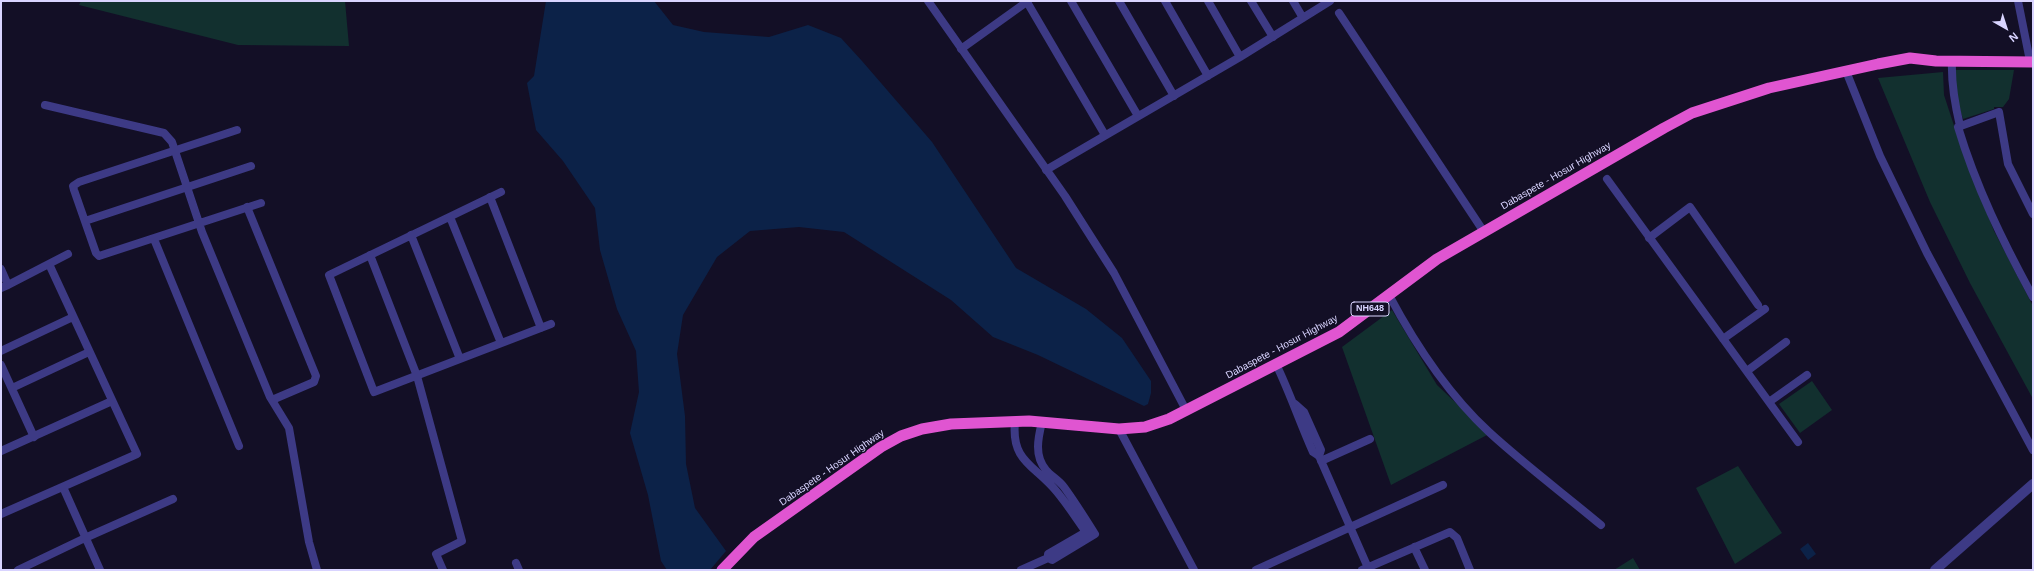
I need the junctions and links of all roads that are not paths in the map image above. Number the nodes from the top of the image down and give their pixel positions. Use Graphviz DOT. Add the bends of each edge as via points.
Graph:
graph roads {
  1 [pos="928,1"];
  2 [pos="1071,1"];
  3 [pos="1118,1"];
  4 [pos="1165,1"];
  5 [pos="1208,1"];
  6 [pos="1251,1"];
  7 [pos="1293,1"];
  8 [pos="1330,1"];
  9 [pos="2018,1"];
  10 [pos="1027,2"];
  11 [pos="1339,13"];
  12 [pos="1303,18"];
  13 [pos="1273,37"];
  14 [pos="961,49"];
  15 [pos="1240,57"];
  16 [pos="1952,61"];
  17 [pos="2031,61"];
  18 [pos="1846,71"];
  19 [pos="1208,76"];
  20 [pos="1174,96"];
  21 [pos="45,105"];
  22 [pos="1138,116"];
  23 [pos="1960,126"];
  24 [pos="237,130"];
  25 [pos="1105,135"];
  26 [pos="175,150"];
  27 [pos="251,166"];
  28 [pos="1046,170"];
  29 [pos="1607,179"];
  30 [pos="187,187"];
  31 [pos="501,192"];
  32 [pos="490,198"];
  33 [pos="261,203"];
  34 [pos="247,208"];
  35 [pos="2033,214"];
  36 [pos="450,217"];
  37 [pos="85,221"];
  38 [pos="199,223"];
  39 [pos="1484,232"];
  40 [pos="411,236"];
  41 [pos="1649,238"];
  42 [pos="154,239"];
  43 [pos="68,254"];
  44 [pos="370,255"];
  45 [pos="49,264"];
  46 [pos="1,269"];
  47 [pos="5,286"];
  48 [pos="1390,295"];
  49 [pos="2033,297"];
  50 [pos="73,317"];
  51 [pos="551,324"];
  52 [pos="541,328"];
  53 [pos="1723,339"];
  54 [pos="1786,342"];
  55 [pos="500,344"];
  56 [pos="1,351"];
  57 [pos="90,352"];
  58 [pos="460,359"];
  59 [pos="1276,364"];
  60 [pos="1,365"];
  61 [pos="1747,371"];
  62 [pos="1807,375"];
  63 [pos="417,376"];
  64 [pos="12,388"];
  65 [pos="272,400"];
  66 [pos="112,402"];
  67 [pos="1769,402"];
  68 [pos="1186,410"];
  69 [pos="1016,422"];
  70 [pos="1042,422"];
  71 [pos="1119,429"];
  72 [pos="34,437"];
  73 [pos="1370,439"];
  74 [pos="1798,442"];
  75 [pos="239,446"];
  76 [pos="2033,450"];
  77 [pos="1,451"];
  78 [pos="1320,459"];
  79 [pos="2033,484"];
  80 [pos="1443,485"];
  81 [pos="62,487"];
  82 [pos="173,499"];
  83 [pos="1,514"];
  84 [pos="1601,525"];
  85 [pos="1350,528"];
  86 [pos="85,538"];
  87 [pos="1414,547"];
  88 [pos="1048,558"];
  89 [pos="29,568"];
  90 [pos="1366,569"];
  91 [pos="18,570"];
  92 [pos="100,570"];
  93 [pos="317,570"];
  94 [pos="443,570"];
  95 [pos="722,570"];
  96 [pos="1021,570"];
  97 [pos="1194,570"];
  98 [pos="1256,570"];
  99 [pos="1425,570"];
  100 [pos="1470,570"];
  101 [pos="1935,570"];
  1 -- 14 [label="street"];
  2 -- 22 [label="street"];
  3 -- 20 [label="street"];
  4 -- 19 [label="street"];
  5 -- 15 [label="street"];
  6 -- 13 [label="street"];
  7 -- 12 [label="street"];
  8 -- 12 [label="street"];
  9 -- 17 [label="street"];
  10 -- 14 [label="street"];
  10 -- 25 [label="street"];
  11 -- 39 [label="street"];
  12 -- 13 [label="street"];
  13 -- 15 [label="street"];
  14 -- 28 [label="street"];
  15 -- 19 [label="street"];
  16 -- 17 [label="highway, Dabaspete - Hosur Highway / NH648"];
  16 -- 18 [label="highway, Dabaspete - Hosur Highway / NH648" via="1910,58"];
  16 -- 23 [label="street" via="1951,74"];
  18 -- 39 [label="highway, Dabaspete - Hosur Highway / NH648" via="1769,88 1692,113"];
  18 -- 76 [label="street" via="1880,156 1927,253"];
  19 -- 20 [label="street"];
  20 -- 22 [label="street"];
  21 -- 26 [label="street" via="164,133"];
  22 -- 25 [label="street"];
  23 -- 35 [label="street" via="1999,112 2008,164"];
  23 -- 49 [label="street" via="1958,127 1964,149 1988,208"];
  24 -- 26 [label="street"];
  25 -- 28 [label="street"];
  26 -- 30 [label="street"];
  26 -- 37 [label="street" via="75,183 74,190"];
  27 -- 30 [label="street"];
  28 -- 68 [label="street" via="1114,273"];
  29 -- 41 [label="street"];
  30 -- 37 [label="street"];
  30 -- 38 [label="street"];
  31 -- 32 [label="street"];
  32 -- 36 [label="street"];
  32 -- 52 [label="street"];
  33 -- 34 [label="street"];
  34 -- 38 [label="street"];
  34 -- 65 [label="street" via="316,376 314,382"];
  36 -- 40 [label="street"];
  36 -- 55 [label="street"];
  37 -- 42 [label="street" via="99,256"];
  38 -- 42 [label="street"];
  38 -- 65 [label="street"];
  39 -- 48 [label="highway, Dabaspete - Hosur Highway / NH648" via="1437,259"];
  40 -- 44 [label="street"];
  40 -- 58 [label="street"];
  41 -- 53 [label="street"];
  41 -- 53 [label="street" via="1690,207 1761,307"];
  42 -- 75 [label="street"];
  43 -- 45 [label="street"];
  44 -- 63 [label="street"];
  44 -- 63 [label="street" via="329,275 374,392"];
  45 -- 47 [label="street"];
  45 -- 50 [label="street"];
  46 -- 47 [label="street"];
  48 -- 59 [label="highway, Dabaspete - Hosur Highway / NH648" via="1339,332"];
  48 -- 84 [label="street" via="1434,369 1466,407 1489,431"];
  50 -- 56 [label="street"];
  50 -- 57 [label="street"];
  51 -- 52 [label="street"];
  52 -- 55 [label="street"];
  53 -- 61 [label="street"];
  54 -- 61 [label="street"];
  55 -- 58 [label="street"];
  57 -- 64 [label="street"];
  57 -- 66 [label="street"];
  58 -- 63 [label="street"];
  59 -- 68 [label="highway, Dabaspete - Hosur Highway / NH648"];
  59 -- 78 [label="street" via="1295,404 1305,434"];
  60 -- 64 [label="street"];
  61 -- 67 [label="street"];
  62 -- 67 [label="street"];
  63 -- 94 [label="street" via="462,541 436,554"];
  64 -- 72 [label="street"];
  65 -- 93 [label="street" via="290,431 309,542"];
  66 -- 72 [label="street"];
  66 -- 81 [label="street" via="137,454"];
  67 -- 74 [label="street"];
  68 -- 71 [label="highway, Dabaspete - Hosur Highway / NH648" via="1145,427"];
  69 -- 70 [label="highway, Dabaspete - Hosur Highway / NH648"];
  69 -- 88 [label="street" via="1014,436 1018,450 1033,470 1056,491 1086,532 1048,554"];
  69 -- 95 [label="highway, Dabaspete - Hosur Highway / NH648" via="951,424 901,436 881,447 754,537"];
  70 -- 71 [label="highway, Dabaspete - Hosur Highway / NH648"];
  70 -- 88 [label="street" via="1038,438 1041,462 1063,485 1095,534 1052,560"];
  71 -- 97 [label="street"];
  72 -- 77 [label="street"];
  73 -- 78 [label="street"];
  78 -- 85 [label="street"];
  79 -- 101 [label="street"];
  80 -- 85 [label="street"];
  81 -- 83 [label="street"];
  81 -- 86 [label="street"];
  82 -- 86 [label="street"];
  85 -- 90 [label="street"];
  85 -- 98 [label="street"];
  86 -- 89 [label="street"];
  86 -- 92 [label="street"];
  87 -- 90 [label="street"];
  87 -- 99 [label="street"];
  87 -- 100 [label="street" via="1450,532 1457,538"];
  88 -- 96 [label="street"];
  89 -- 91 [label="street"];
}
